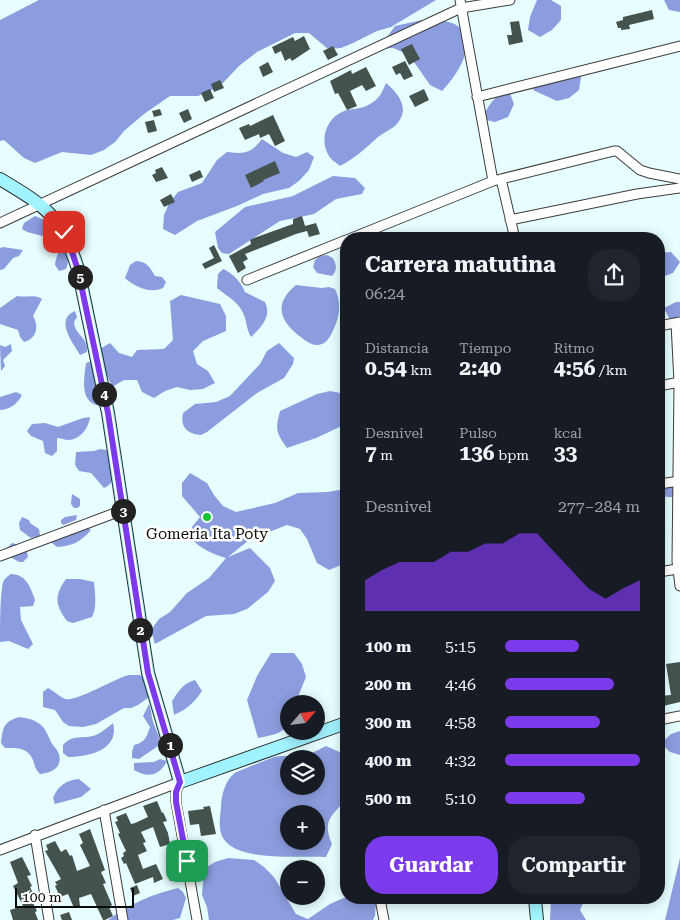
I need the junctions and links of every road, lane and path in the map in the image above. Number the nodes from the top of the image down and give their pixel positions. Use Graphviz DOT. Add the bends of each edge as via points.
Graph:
graph roads {
  1 [pos="510,0"];
  2 [pos="460,4"];
  3 [pos="680,46"];
  4 [pos="477,97"];
  5 [pos="0,179"];
  6 [pos="680,179"];
  7 [pos="497,180"];
  8 [pos="680,188"];
  9 [pos="40,204"];
  10 [pos="510,220"];
  11 [pos="0,223"];
  12 [pos="366,232"];
  13 [pos="513,232"];
  14 [pos="340,242"];
  15 [pos="248,280"];
  16 [pos="678,323"];
  17 [pos="665,325"];
  18 [pos="679,383"];
  19 [pos="665,385"];
  20 [pos="679,481"];
  21 [pos="665,483"];
  22 [pos="123,510"];
  23 [pos="0,556"];
  24 [pos="678,563"];
  25 [pos="665,569"];
  26 [pos="680,586"];
  27 [pos="680,716"];
  28 [pos="665,719"];
  29 [pos="340,725"];
  30 [pos="180,782"];
  31 [pos="104,810"];
  32 [pos="34,836"];
  33 [pos="0,850"];
  34 [pos="381,904"];
  35 [pos="535,904"];
  36 [pos="49,920"];
  37 [pos="123,920"];
  38 [pos="197,920"];
  39 [pos="384,920"];
  40 [pos="537,920"];
  1 -- 2 [label="street"];
  2 -- 4 [label="street"];
  2 -- 9 [label="street"];
  3 -- 4 [label="street"];
  4 -- 7 [label="street"];
  5 -- 9 [label="street"];
  6 -- 7 [label="street" via="640,170 614,151"];
  7 -- 10 [label="street"];
  7 -- 12 [label="street"];
  8 -- 10 [label="street"];
  9 -- 11 [label="street"];
  9 -- 22 [label="street" via="64,232 78,270 108,413"];
  10 -- 13 [label="street"];
  14 -- 15 [label="street"];
  16 -- 17 [label="street"];
  16 -- 18 [label="street"];
  18 -- 19 [label="street"];
  18 -- 20 [label="street"];
  20 -- 21 [label="street"];
  20 -- 24 [label="street"];
  22 -- 23 [label="street"];
  22 -- 30 [label="street" via="148,673"];
  24 -- 25 [label="street"];
  24 -- 26 [label="street"];
  27 -- 28 [label="street"];
  29 -- 30 [label="street"];
  30 -- 31 [label="street"];
  30 -- 38 [label="street" via="176,802"];
  31 -- 32 [label="street"];
  31 -- 37 [label="street"];
  32 -- 33 [label="street"];
  32 -- 36 [label="street"];
  34 -- 39 [label="street"];
  35 -- 40 [label="street"];
}
